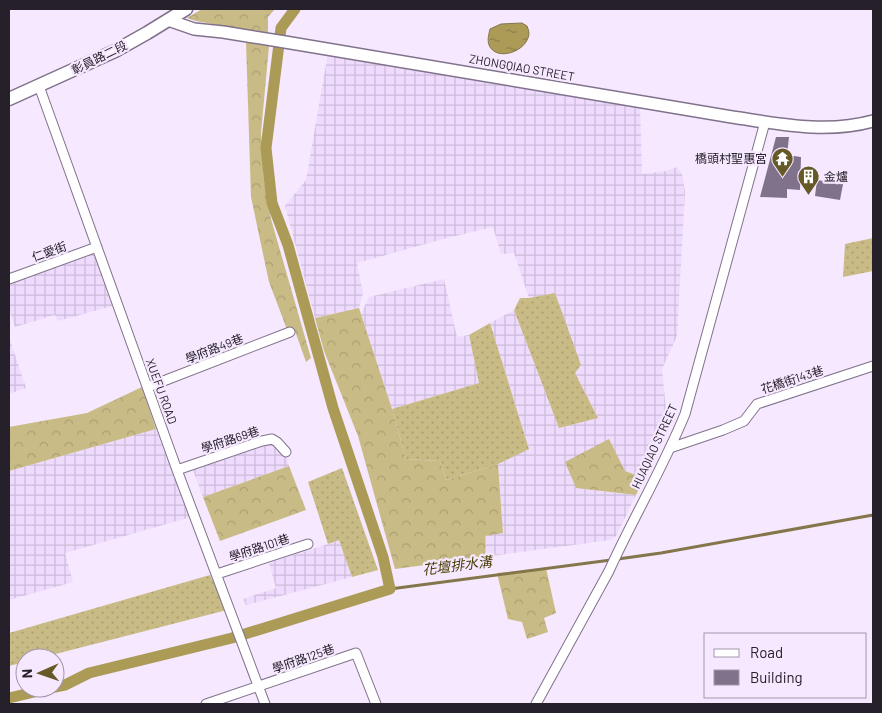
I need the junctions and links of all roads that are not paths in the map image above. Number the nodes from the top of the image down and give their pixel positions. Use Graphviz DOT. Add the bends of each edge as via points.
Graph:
graph roads {
  1 [pos="186,9"];
  2 [pos="168,20"];
  3 [pos="39,86"];
  4 [pos="10,96"];
  5 [pos="873,121"];
  6 [pos="765,122"];
  7 [pos="97,247"];
  8 [pos="9,279"];
  9 [pos="290,332"];
  10 [pos="873,366"];
  11 [pos="148,387"];
  12 [pos="670,448"];
  13 [pos="286,452"];
  14 [pos="178,470"];
  15 [pos="308,544"];
  16 [pos="217,574"];
  17 [pos="258,686"];
  18 [pos="206,704"];
  19 [pos="265,704"];
  20 [pos="376,704"];
  21 [pos="536,704"];
  1 -- 2 [label="main road, 彰員路二段"];
  2 -- 3 [label="main road, 彰員路二段" via="116,50"];
  2 -- 6 [label="street, ZHONGQIAO STREET" via="194,29"];
  3 -- 4 [label="main road, 彰員路二段"];
  3 -- 7 [label="street, XUEFU ROAD"];
  5 -- 6 [label="street, ZHONGQIAO STREET" via="829,128"];
  6 -- 12 [label="street, HUAQIAO STREET" via="685,414"];
  7 -- 8 [label="street, 仁愛街"];
  7 -- 11 [label="street, XUEFU ROAD"];
  9 -- 11 [label="street, 學府路49巷"];
  10 -- 12 [label="street, 花橋街143巷" via="757,404 744,421"];
  11 -- 14 [label="street, XUEFU ROAD"];
  12 -- 21 [label="street, HUAQIAO STREET" via="609,571"];
  13 -- 14 [label="street, 學府路69巷" via="272,439"];
  14 -- 16 [label="street, XUEFU ROAD"];
  15 -- 16 [label="street, 學府路101巷"];
  16 -- 17 [label="street, XUEFU ROAD"];
  17 -- 18 [label="street, 學府路125巷"];
  17 -- 19 [label="street, XUEFU ROAD"];
  17 -- 20 [label="street, 學府路125巷" via="356,653"];
}
